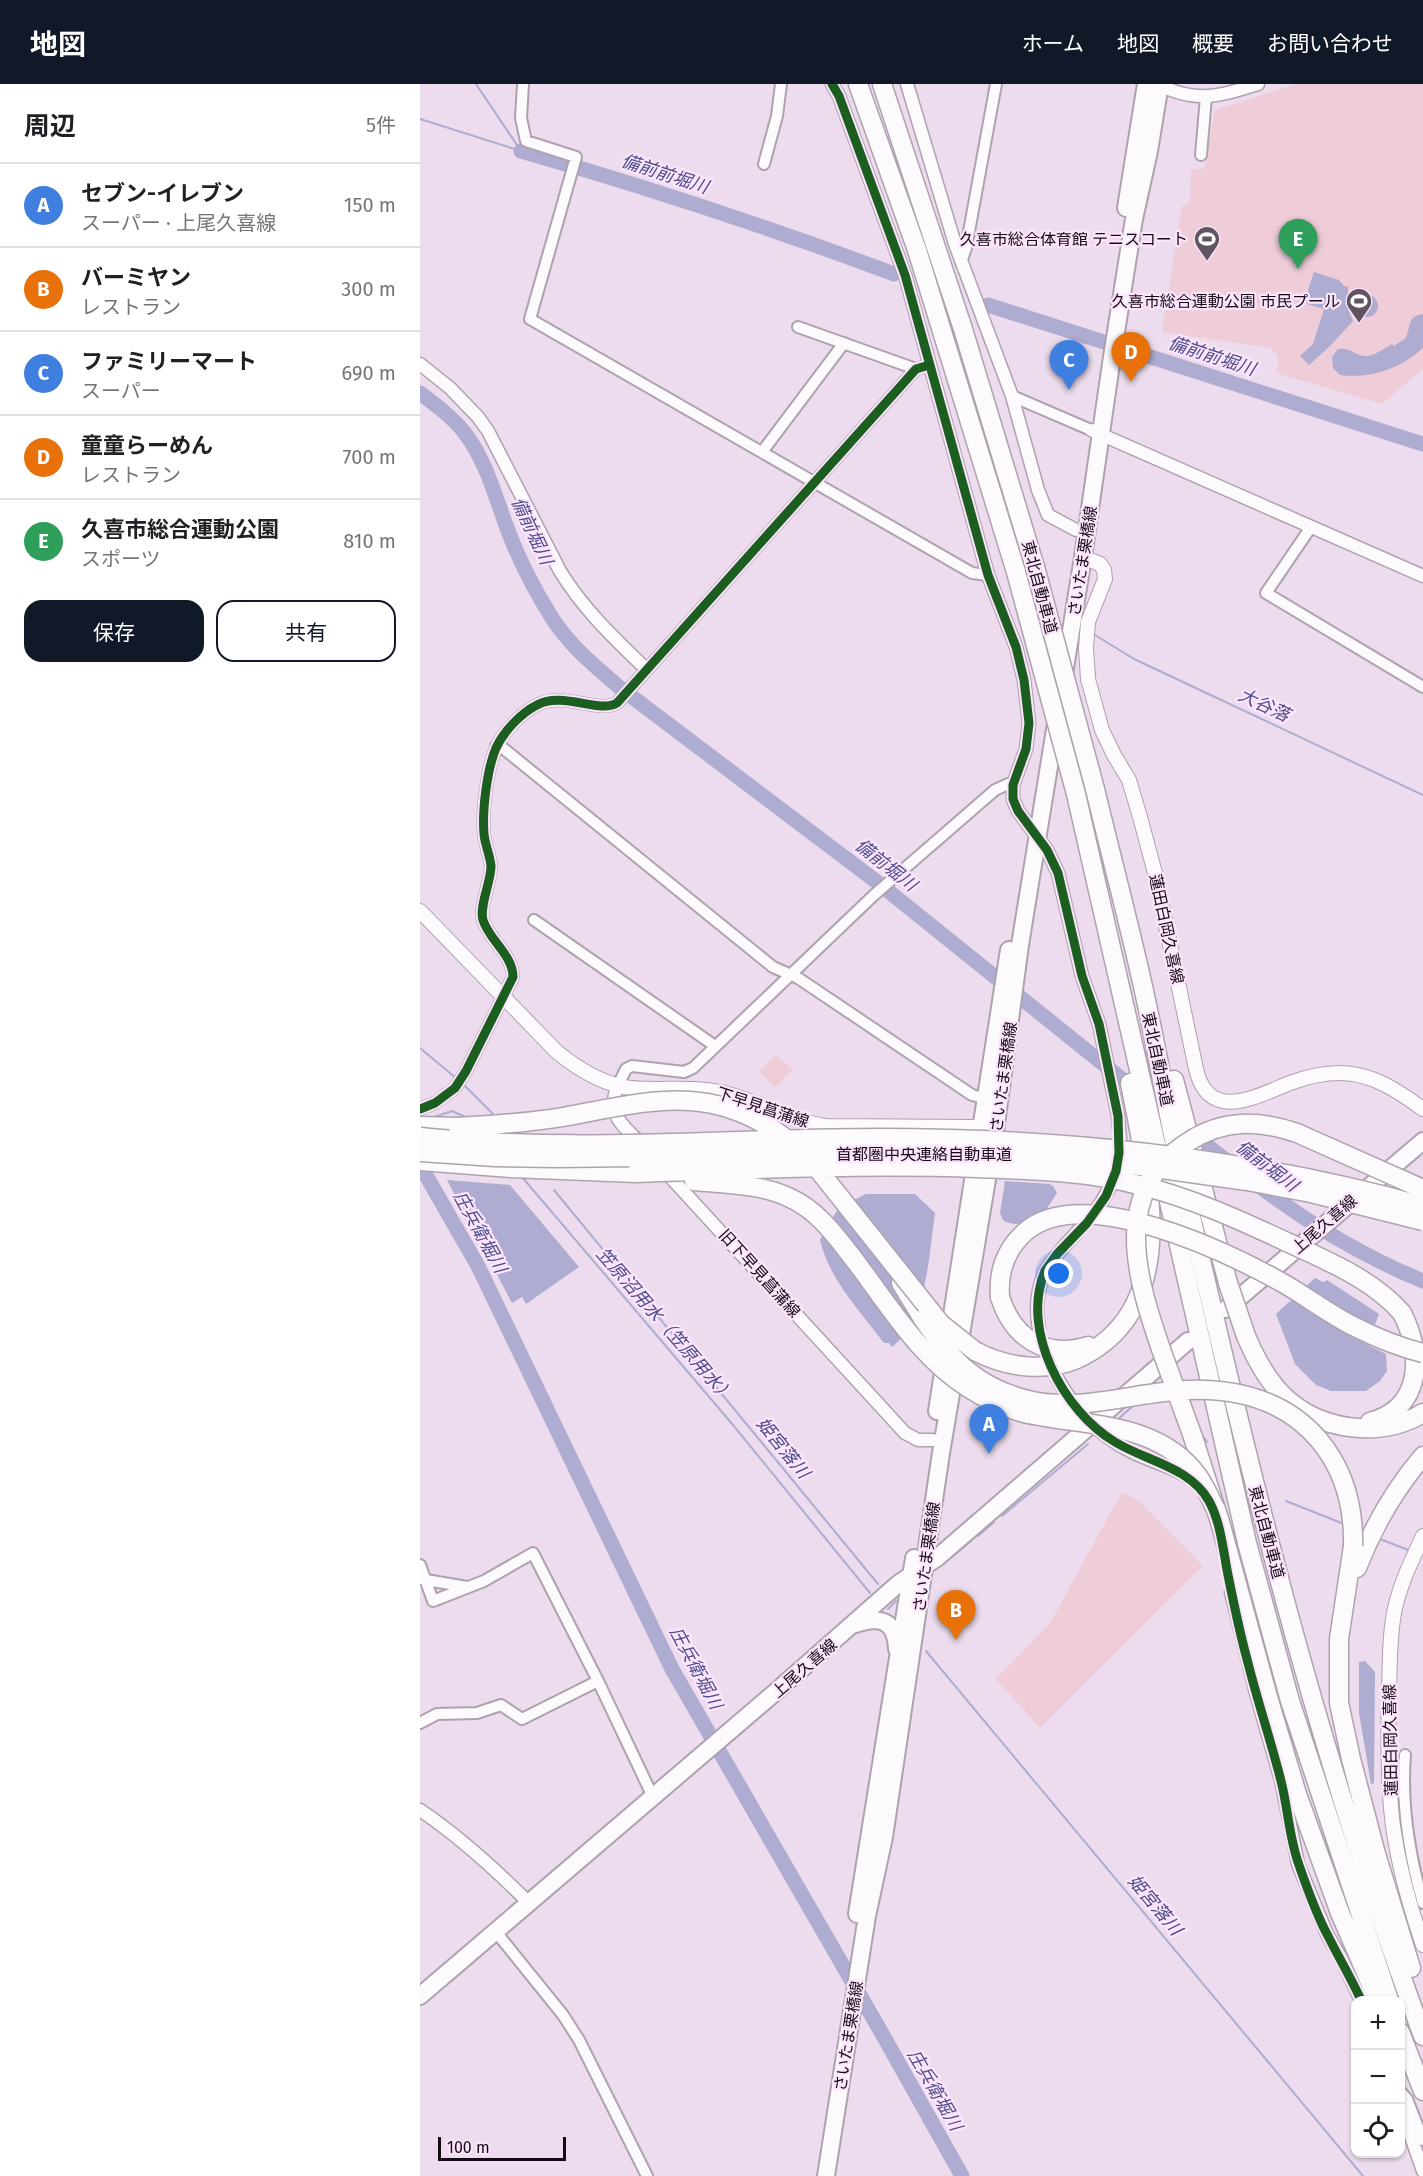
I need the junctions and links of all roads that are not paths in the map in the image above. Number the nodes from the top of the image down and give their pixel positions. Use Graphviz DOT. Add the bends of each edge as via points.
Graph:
graph roads {
  1 [pos="523,84"];
  2 [pos="781,84"];
  3 [pos="858,84"];
  4 [pos="882,84"];
  5 [pos="907,84"];
  6 [pos="996,84"];
  7 [pos="1156,84"];
  8 [pos="1258,84"];
  9 [pos="836,88"];
  10 [pos="1206,97"];
  11 [pos="1201,155"];
  12 [pos="764,164"];
  13 [pos="961,262"];
  14 [pos="798,327"];
  15 [pos="844,343"];
  16 [pos="420,364"];
  17 [pos="929,365"];
  18 [pos="916,369"];
  19 [pos="1012,396"];
  20 [pos="1096,432"];
  21 [pos="762,452"];
  22 [pos="814,482"];
  23 [pos="1311,527"];
  24 [pos="1076,530"];
  25 [pos="1083,557"];
  26 [pos="988,575"];
  27 [pos="1423,576"];
  28 [pos="643,672"];
  29 [pos="1423,687"];
  30 [pos="496,746"];
  31 [pos="1013,784"];
  32 [pos="1033,830"];
  33 [pos="420,912"];
  34 [pos="534,920"];
  35 [pos="791,974"];
  36 [pos="503,997"];
  37 [pos="1006,1011"];
  38 [pos="1127,1042"];
  39 [pos="715,1046"];
  40 [pos="1166,1071"];
  41 [pos="618,1085"];
  42 [pos="987,1099"];
  43 [pos="1423,1108"];
  44 [pos="420,1109"];
  45 [pos="420,1126"];
  46 [pos="988,1130"];
  47 [pos="420,1137"];
  48 [pos="1423,1141"];
  49 [pos="420,1152"];
  50 [pos="420,1161"];
  51 [pos="636,1173"];
  52 [pos="1423,1189"];
  53 [pos="1423,1206"];
  54 [pos="1423,1221"];
  55 [pos="880,1248"];
  56 [pos="1226,1309"];
  57 [pos="1120,1327"];
  58 [pos="1039,1328"];
  59 [pos="1188,1341"];
  60 [pos="1423,1353"];
  61 [pos="1057,1378"];
  62 [pos="1423,1413"];
  63 [pos="1336,1424"];
  64 [pos="1091,1425"];
  65 [pos="933,1440"];
  66 [pos="1423,1456"];
  67 [pos="1215,1508"];
  68 [pos="933,1509"];
  69 [pos="962,1536"];
  70 [pos="1423,1536"];
  71 [pos="1359,1548"];
  72 [pos="420,1565"];
  73 [pos="917,1572"];
  74 [pos="422,1579"];
  75 [pos="468,1587"];
  76 [pos="853,1625"];
  77 [pos="898,1658"];
  78 [pos="598,1681"];
  79 [pos="420,1723"];
  80 [pos="1405,1755"];
  81 [pos="653,1797"];
  82 [pos="420,1810"];
  83 [pos="1423,1903"];
  84 [pos="529,1904"];
  85 [pos="496,1932"];
  86 [pos="1422,1940"];
  87 [pos="854,1968"];
  88 [pos="420,1996"];
  89 [pos="850,1996"];
  90 [pos="1359,1996"];
  91 [pos="1375,1996"];
  92 [pos="1387,1996"];
  93 [pos="1423,2007"];
  94 [pos="1423,2036"];
  95 [pos="1405,2043"];
  96 [pos="1402,2050"];
  97 [pos="1422,2090"];
  98 [pos="1405,2096"];
  99 [pos="1405,2116"];
  100 [pos="1423,2140"];
  101 [pos="1423,2171"];
  102 [pos="647,2176"];
  103 [pos="816,2176"];
  104 [pos="826,2176"];
  1 -- 21 [label="street" via="521,118 526,141 576,157 530,319"];
  2 -- 12 [label="street"];
  3 -- 38 [label="highway, 東北自動車道, bridge" via="917,250 1016,572 1076,794 1108,930"];
  4 -- 40 [label="highway, 東北自動車道, bridge" via="967,340 1035,567 1144,991 1155,1016"];
  5 -- 13 [label="street"];
  6 -- 13 [label="street"];
  7 -- 10 [label="street" via="1180,94"];
  7 -- 20 [label="main road, さいたま栗橋線" via="1149,151 1111,333"];
  8 -- 10 [label="street"];
  9 -- 17 [label="street" via="905,275"];
  10 -- 11 [label="street"];
  13 -- 19 [label="street"];
  14 -- 15 [label="street"];
  15 -- 18 [label="street"];
  15 -- 21 [label="street"];
  16 -- 28 [label="street" via="478,417 571,589"];
  17 -- 18 [label="street"];
  17 -- 26 [label="street"];
  18 -- 22 [label="street"];
  19 -- 20 [label="street"];
  19 -- 24 [label="street" via="1048,515"];
  20 -- 23 [label="street"];
  20 -- 24 [label="main road, さいたま栗橋線"];
  20 -- 25 [label="main road, さいたま栗橋線"];
  21 -- 22 [label="street"];
  22 -- 26 [label="street" via="972,573"];
  22 -- 28 [label="street"];
  23 -- 27 [label="street"];
  23 -- 29 [label="street" via="1266,593"];
  24 -- 32 [label="main road, さいたま栗橋線"];
  25 -- 32 [label="main road, さいたま栗橋線"];
  25 -- 43 [label="main road, 蓮田白岡久喜線" via="1100,564 1105,579 1088,622 1088,679 1102,730 1135,799 1202,1085 1213,1097 1233,1103 1305,1078 1350,1074 1382,1083"];
  26 -- 31 [label="street" via="1013,638 1029,711 1026,749"];
  28 -- 30 [label="street" via="617,703 607,707 563,700 538,704 519,718"];
  30 -- 35 [label="street" via="773,967"];
  30 -- 36 [label="street" via="484,821 491,864 483,914 512,968 513,977"];
  31 -- 32 [label="street" via="1015,805"];
  31 -- 35 [label="street" via="995,790 874,895"];
  32 -- 37 [label="main road, さいたま栗橋線"];
  32 -- 58 [label="street" via="1058,873 1082,976 1099,1024 1118,1116 1119,1153 1113,1179 1098,1210 1045,1271 1036,1304"];
  33 -- 36 [label="main road, 下早見菖蒲線"];
  34 -- 39 [label="street"];
  35 -- 39 [label="street"];
  35 -- 42 [label="street" via="972,1095"];
  36 -- 41 [label="main road, 下早見菖蒲線" via="567,1060"];
  36 -- 44 [label="street" via="455,1088"];
  37 -- 42 [label="main road, さいたま栗橋線"];
  37 -- 46 [label="main road, さいたま栗橋線"];
  38 -- 57 [label="highway" via="1146,1173 1150,1246 1138,1299"];
  38 -- 92 [label="highway, 東北自動車道" via="1157,1150 1225,1450 1287,1690"];
  39 -- 41 [label="street" via="687,1071 628,1067"];
  40 -- 63 [label="highway, bridge" via="1246,1336 1264,1372 1288,1400"];
  40 -- 94 [label="highway, 東北自動車道, bridge" via="1180,1167 1289,1618 1372,1892"];
  41 -- 46 [label="main road, 下早見菖蒲線" via="717,1091 825,1126"];
  41 -- 65 [label="street, 旧下早見菖蒲線" via="613,1109 618,1118 905,1433 918,1440"];
  42 -- 46 [label="main road, さいたま栗橋線"];
  45 -- 55 [label="highway, bridge" via="514,1124 666,1099 728,1107 774,1130 812,1161"];
  46 -- 65 [label="main road, さいたま栗橋線" via="967,1212"];
  46 -- 68 [label="main road, さいたま栗橋線"];
  47 -- 53 [label="highway, 首都圏中央連絡自動車道, bridge" via="615,1144 879,1138 1026,1141 1245,1166"];
  48 -- 56 [label="main road, 上尾久喜線"];
  49 -- 54 [label="highway, 首都圏中央連絡自動車道, bridge" via="556,1158 954,1153 1098,1160 1311,1193"];
  50 -- 51 [label="highway"];
  51 -- 63 [label="highway, bridge" via="870,1166 1052,1172 1138,1184 1203,1206 1313,1255 1371,1286 1410,1325 1418,1348 1419,1370 1409,1395 1394,1411 1374,1421"];
  51 -- 67 [label="highway, bridge" via="772,1191 801,1204 824,1222 909,1333 959,1383 988,1400 1022,1412 1127,1430 1154,1440 1189,1466"];
  52 -- 67 [label="highway, bridge" via="1297,1133 1252,1123 1224,1125 1196,1136 1163,1162 1137,1215 1138,1271 1145,1303"];
  55 -- 57 [label="highway, bridge" via="941,1324 975,1351 1011,1365 1042,1367 1070,1361 1096,1349"];
  55 -- 71 [label="highway, bridge" via="949,1355 972,1375 1000,1391 1031,1401 1065,1403 1183,1390 1220,1390 1255,1397 1286,1412 1312,1433 1334,1461 1350,1504"];
  57 -- 60 [label="highway, bridge" via="1095,1344 1066,1350 1037,1345 1016,1330 1000,1298 1000,1272 1018,1238 1041,1222 1068,1215 1102,1215 1147,1225 1215,1250 1282,1283 1354,1326"];
  59 -- 64 [label="main road, 上尾久喜線"];
  61 -- 64 [label="street"];
  62 -- 63 [label="highway" via="1388,1426 1358,1428"];
  64 -- 69 [label="main road, 上尾久喜線"];
  64 -- 90 [label="street" via="1129,1450 1189,1478 1213,1510 1246,1658 1281,1780 1298,1864"];
  65 -- 73 [label="main road, さいたま栗橋線"];
  66 -- 71 [label="highway"];
  67 -- 91 [label="highway" via="1297,1794"];
  68 -- 69 [label="main road" via="942,1533"];
  68 -- 73 [label="main road, さいたま栗橋線"];
  69 -- 73 [label="main road, 上尾久喜線"];
  70 -- 86 [label="main road, 蓮田白岡久喜線" via="1401,1585 1395,1610 1389,1710 1391,1808 1396,1844"];
  71 -- 93 [label="highway" via="1344,1604 1338,1659 1342,1726"];
  72 -- 74 [label="street"];
  73 -- 76 [label="main road, 上尾久喜線"];
  73 -- 77 [label="main road, さいたま栗橋線"];
  73 -- 87 [label="main road, さいたま栗橋線" via="884,1836"];
  74 -- 75 [label="street"];
  74 -- 75 [label="street" via="433,1601"];
  75 -- 78 [label="street" via="533,1553"];
  76 -- 77 [label="main road" via="872,1620 888,1624 895,1633"];
  76 -- 81 [label="main road, 上尾久喜線"];
  77 -- 87 [label="main road, さいたま栗橋線" via="870,1826"];
  78 -- 79 [label="street" via="522,1719 501,1705 477,1713 437,1714"];
  78 -- 81 [label="street"];
  80 -- 83 [label="street" via="1402,1786 1406,1822"];
  81 -- 84 [label="main road, 上尾久喜線"];
  82 -- 84 [label="street" via="490,1865"];
  84 -- 85 [label="main road, 上尾久喜線"];
  85 -- 88 [label="main road, 上尾久喜線"];
  85 -- 102 [label="street" via="579,2040"];
  87 -- 89 [label="main road, さいたま栗橋線"];
  89 -- 103 [label="main road, さいたま栗橋線"];
  89 -- 104 [label="main road, さいたま栗橋線"];
  95 -- 97 [label="highway"];
  96 -- 97 [label="highway"];
  98 -- 100 [label="street"];
  99 -- 101 [label="street"];
}
